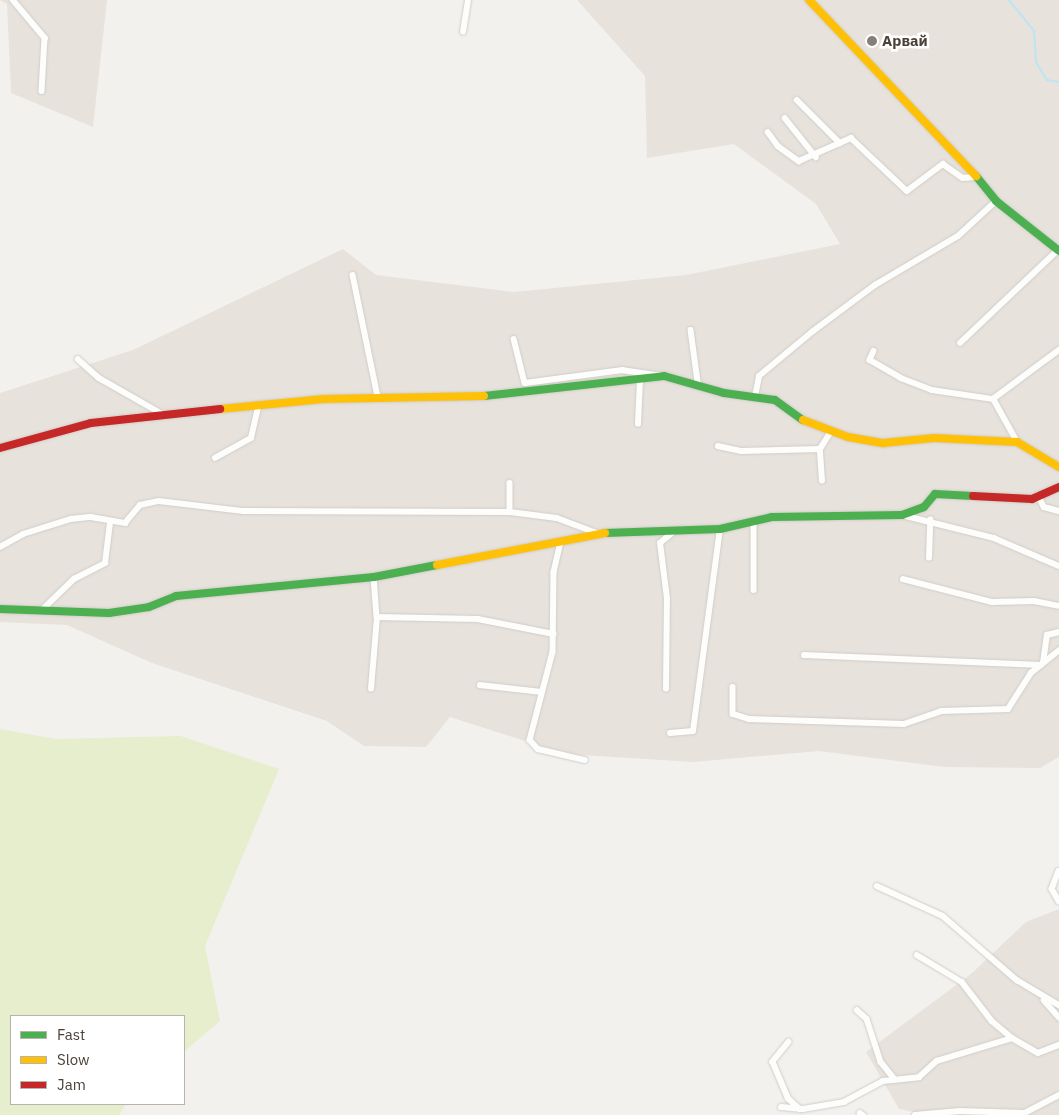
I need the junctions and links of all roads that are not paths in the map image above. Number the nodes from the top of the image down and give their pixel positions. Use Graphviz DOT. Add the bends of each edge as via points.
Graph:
graph roads {
  1 [pos="13,0"];
  2 [pos="468,0"];
  3 [pos="809,0"];
  4 [pos="463,32"];
  5 [pos="42,91"];
  6 [pos="798,100"];
  7 [pos="785,118"];
  8 [pos="768,132"];
  9 [pos="840,143"];
  10 [pos="816,157"];
  11 [pos="974,177"];
  12 [pos="996,201"];
  13 [pos="1059,250"];
  14 [pos="353,275"];
  15 [pos="691,330"];
  16 [pos="514,339"];
  17 [pos="960,343"];
  18 [pos="1059,350"];
  19 [pos="874,351"];
  20 [pos="78,359"];
  21 [pos="664,376"];
  22 [pos="556,380"];
  23 [pos="640,380"];
  24 [pos="698,382"];
  25 [pos="546,387"];
  26 [pos="378,397"];
  27 [pos="755,397"];
  28 [pos="993,399"];
  29 [pos="258,408"];
  30 [pos="166,416"];
  31 [pos="638,424"];
  32 [pos="832,430"];
  33 [pos="1017,442"];
  34 [pos="718,446"];
  35 [pos="0,448"];
  36 [pos="820,449"];
  37 [pos="215,458"];
  38 [pos="1059,467"];
  39 [pos="822,481"];
  40 [pos="510,483"];
  41 [pos="1059,487"];
  42 [pos="1038,495"];
  43 [pos="1059,511"];
  44 [pos="510,512"];
  45 [pos="902,515"];
  46 [pos="930,520"];
  47 [pos="110,523"];
  48 [pos="754,524"];
  49 [pos="678,528"];
  50 [pos="720,529"];
  51 [pos="598,533"];
  52 [pos="561,542"];
  53 [pos="0,547"];
  54 [pos="929,558"];
  55 [pos="1059,566"];
  56 [pos="374,577"];
  57 [pos="903,579"];
  58 [pos="754,590"];
  59 [pos="1059,606"];
  60 [pos="0,609"];
  61 [pos="40,611"];
  62 [pos="377,617"];
  63 [pos="1059,632"];
  64 [pos="554,634"];
  65 [pos="1059,650"];
  66 [pos="804,655"];
  67 [pos="1042,664"];
  68 [pos="480,685"];
  69 [pos="733,686"];
  70 [pos="666,689"];
  71 [pos="372,690"];
  72 [pos="542,692"];
  73 [pos="670,733"];
  74 [pos="585,760"];
  75 [pos="1059,871"];
  76 [pos="877,886"];
  77 [pos="1059,900"];
  78 [pos="917,956"];
  79 [pos="1040,996"];
  80 [pos="1059,1005"];
  81 [pos="857,1010"];
  82 [pos="1059,1017"];
  83 [pos="1012,1038"];
  84 [pos="789,1042"];
  85 [pos="1059,1044"];
  86 [pos="895,1079"];
  87 [pos="1059,1096"];
  88 [pos="781,1107"];
  89 [pos="800,1109"];
  90 [pos="1023,1114"];
  91 [pos="915,1115"];
  1 -- 5 [label="street" via="45,38"];
  2 -- 4 [label="street"];
  3 -- 11 [label="street" via="948,142"];
  6 -- 9 [label="street"];
  7 -- 10 [label="street"];
  8 -- 10 [label="street" via="794,159"];
  9 -- 10 [label="street"];
  9 -- 11 [label="street" via="852,139 907,191 943,164 963,178"];
  11 -- 12 [label="street"];
  12 -- 13 [label="street"];
  12 -- 27 [label="street" via="958,236 875,285 812,332 759,376"];
  13 -- 17 [label="street"];
  14 -- 26 [label="street"];
  15 -- 24 [label="street"];
  16 -- 22 [label="street" via="525,383"];
  18 -- 28 [label="street"];
  19 -- 28 [label="street" via="870,360 900,378 932,390"];
  20 -- 30 [label="street" via="99,378"];
  21 -- 22 [label="street" via="622,370"];
  21 -- 23 [label="street"];
  21 -- 24 [label="street"];
  22 -- 25 [label="street"];
  23 -- 25 [label="street"];
  23 -- 31 [label="street"];
  24 -- 27 [label="street" via="724,393"];
  25 -- 26 [label="street" via="480,396"];
  26 -- 29 [label="street"];
  27 -- 32 [label="street" via="775,400 798,418"];
  28 -- 33 [label="street"];
  29 -- 30 [label="street"];
  29 -- 37 [label="street" via="251,438"];
  30 -- 35 [label="street" via="90,423"];
  32 -- 33 [label="street" via="884,443 934,438"];
  32 -- 36 [label="street"];
  33 -- 38 [label="street"];
  34 -- 36 [label="street" via="741,451"];
  36 -- 39 [label="street"];
  40 -- 44 [label="street"];
  41 -- 42 [label="street"];
  42 -- 43 [label="street" via="1044,508"];
  42 -- 45 [label="street" via="935,494 924,507"];
  44 -- 47 [label="street" via="243,511 159,501 140,505 125,523"];
  44 -- 51 [label="street" via="558,518"];
  45 -- 46 [label="street"];
  45 -- 48 [label="street" via="772,517"];
  46 -- 54 [label="street"];
  46 -- 55 [label="street" via="994,538"];
  47 -- 53 [label="street" via="91,517 71,520 23,534"];
  47 -- 61 [label="street" via="105,563 74,579"];
  48 -- 50 [label="street"];
  48 -- 58 [label="street"];
  49 -- 50 [label="street"];
  49 -- 51 [label="street"];
  49 -- 70 [label="street" via="661,538 666,599"];
  50 -- 73 [label="street" via="693,732"];
  51 -- 52 [label="street"];
  52 -- 56 [label="street"];
  52 -- 64 [label="street" via="554,572"];
  56 -- 61 [label="street" via="176,596 149,607 109,613"];
  56 -- 62 [label="street"];
  57 -- 59 [label="street" via="992,602 1034,600"];
  60 -- 61 [label="street"];
  62 -- 64 [label="street" via="478,619"];
  62 -- 71 [label="street"];
  63 -- 67 [label="street" via="1047,635"];
  64 -- 72 [label="street"];
  65 -- 67 [label="street"];
  66 -- 67 [label="street"];
  67 -- 69 [label="street" via="1008,709 941,711 904,724 749,719 733,714"];
  68 -- 72 [label="street"];
  72 -- 74 [label="street" via="531,732 532,744 538,750"];
  75 -- 77 [label="street" via="1052,889"];
  76 -- 79 [label="street" via="943,916"];
  78 -- 83 [label="street" via="962,982 992,1021"];
  79 -- 80 [label="street"];
  79 -- 82 [label="street"];
  81 -- 86 [label="street" via="867,1019 882,1062"];
  83 -- 85 [label="street" via="1038,1053"];
  83 -- 86 [label="street" via="938,1061 920,1077"];
  84 -- 89 [label="street" via="773,1062 788,1098"];
  86 -- 89 [label="street" via="844,1102"];
  87 -- 90 [label="street"];
  88 -- 89 [label="street"];
  90 -- 91 [label="street" via="960,1111"];
}
